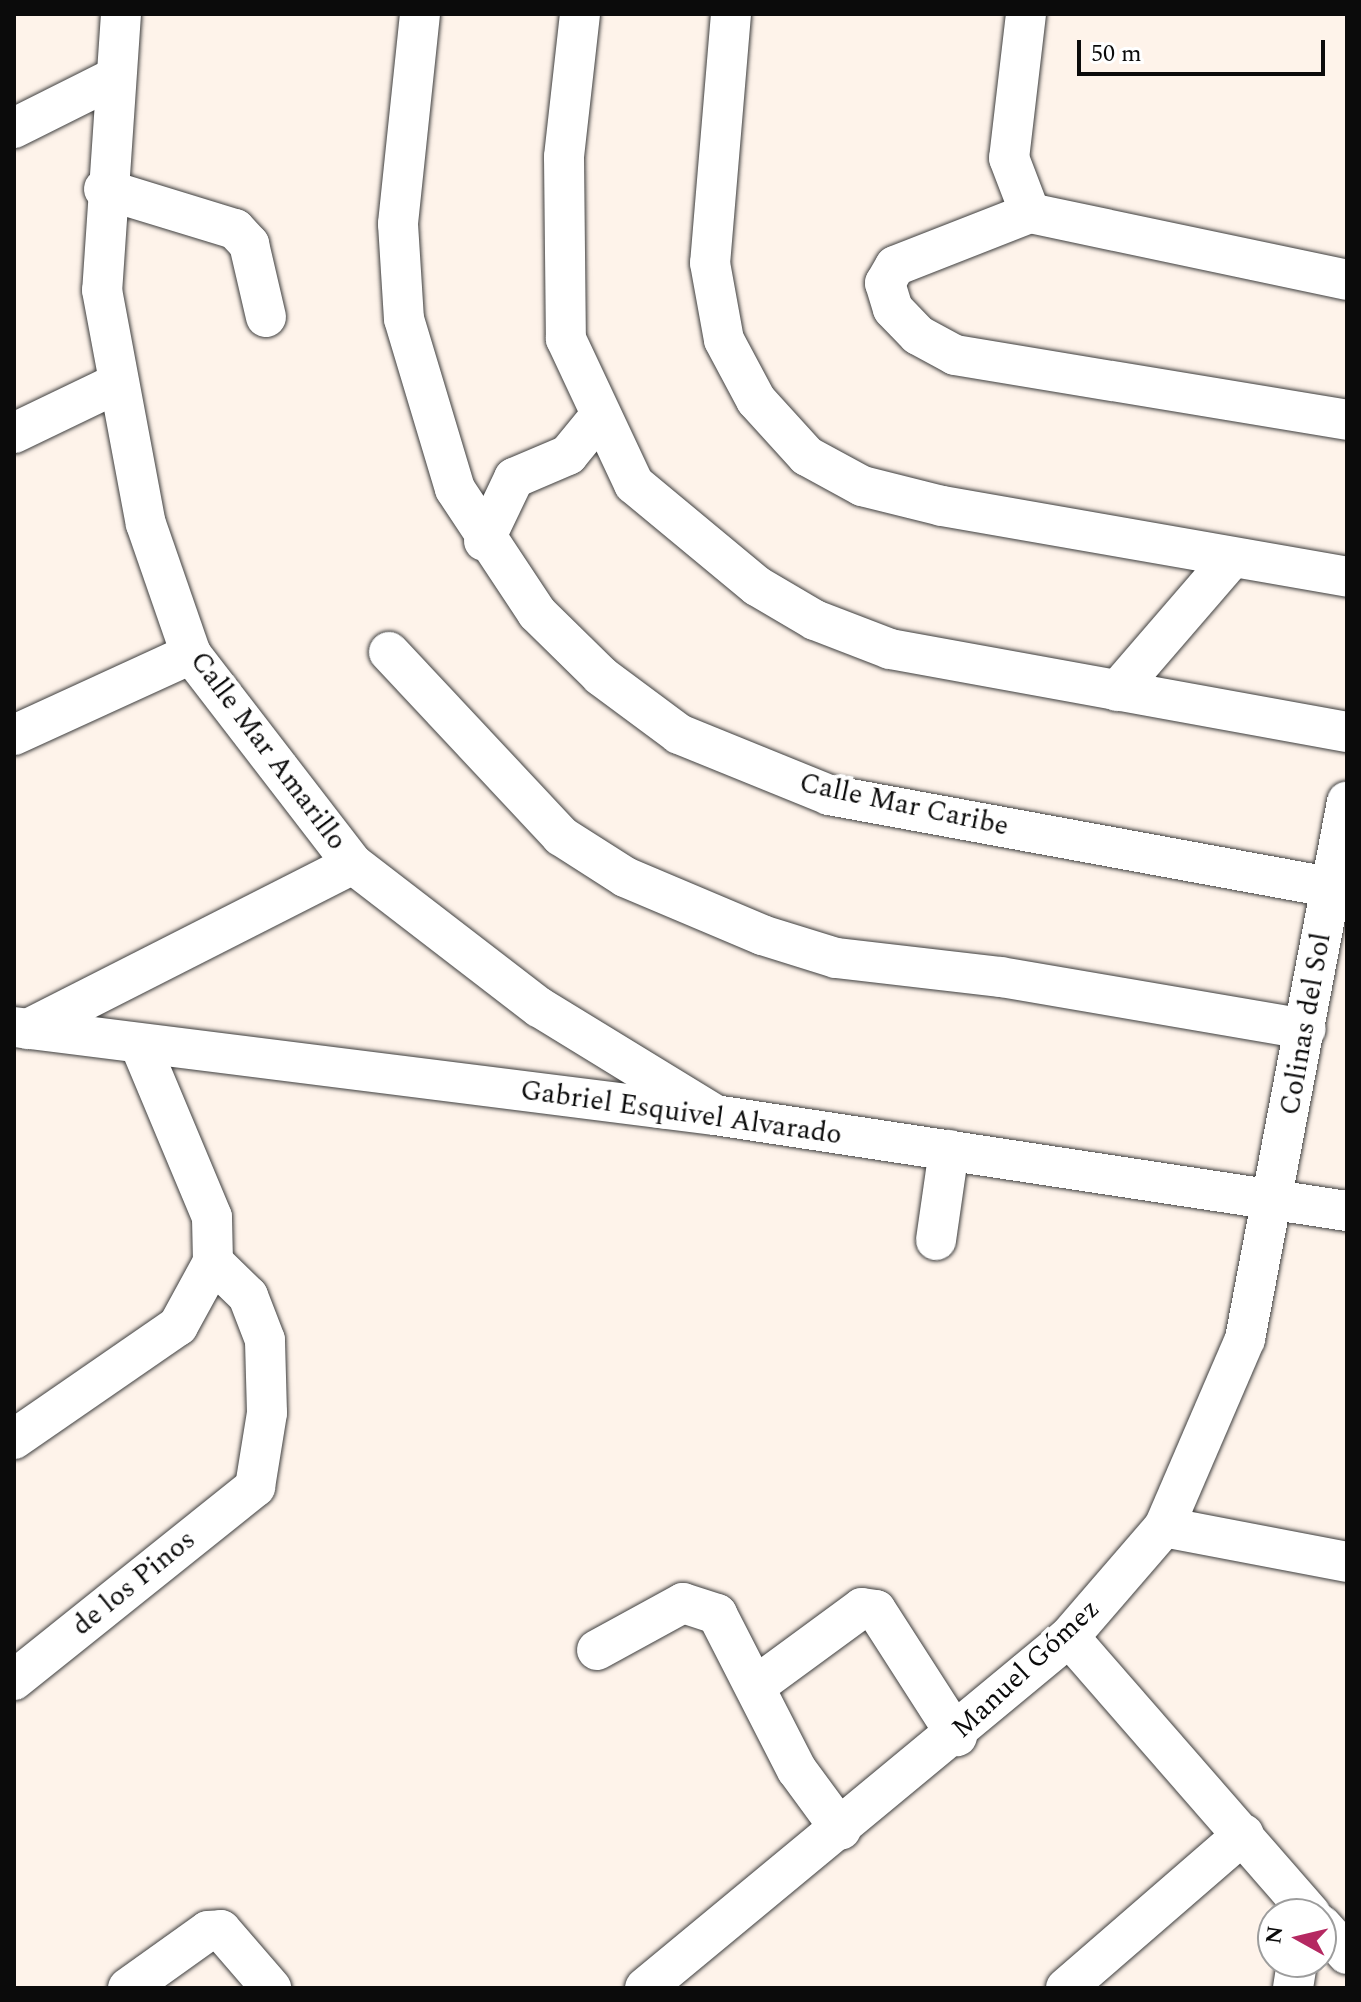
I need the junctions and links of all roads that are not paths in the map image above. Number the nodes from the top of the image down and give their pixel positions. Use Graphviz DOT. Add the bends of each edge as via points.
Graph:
graph roads {
  1 [pos="121,14"];
  2 [pos="420,14"];
  3 [pos="580,14"];
  4 [pos="731,14"];
  5 [pos="1026,14"];
  6 [pos="112,79"];
  7 [pos="14,128"];
  8 [pos="104,189"];
  9 [pos="1030,213"];
  10 [pos="1347,280"];
  11 [pos="266,317"];
  12 [pos="118,383"];
  13 [pos="599,417"];
  14 [pos="1347,420"];
  15 [pos="14,433"];
  16 [pos="484,541"];
  17 [pos="1230,560"];
  18 [pos="1347,577"];
  19 [pos="389,652"];
  20 [pos="191,654"];
  21 [pos="1117,691"];
  22 [pos="1347,732"];
  23 [pos="14,735"];
  24 [pos="1347,802"];
  25 [pos="353,864"];
  26 [pos="1329,887"];
  27 [pos="21,1028"];
  28 [pos="1306,1029"];
  29 [pos="140,1045"];
  30 [pos="715,1115"];
  31 [pos="949,1150"];
  32 [pos="1276,1200"];
  33 [pos="1347,1211"];
  34 [pos="936,1240"];
  35 [pos="213,1262"];
  36 [pos="14,1439"];
  37 [pos="1164,1527"];
  38 [pos="1347,1562"];
  39 [pos="1069,1637"];
  40 [pos="597,1650"];
  41 [pos="14,1680"];
  42 [pos="757,1685"];
  43 [pos="957,1736"];
  44 [pos="841,1830"];
  45 [pos="1244,1834"];
  46 [pos="1296,1898"];
  47 [pos="128,1988"];
  48 [pos="271,1988"];
  49 [pos="645,1988"];
  50 [pos="1066,1988"];
  1 -- 6 [label="street, Calle Mar Amarillo"];
  2 -- 16 [label="street, Calle Mar Caribe" via="398,224 404,319 455,489"];
  3 -- 13 [label="street" via="561,257 566,339"];
  4 -- 17 [label="street" via="710,263 724,340 756,400 807,456 862,486"];
  5 -- 9 [label="street" via="1009,158"];
  6 -- 7 [label="street"];
  6 -- 8 [label="street, Calle Mar Amarillo"];
  8 -- 11 [label="street" via="235,229 249,244"];
  8 -- 12 [label="street, Calle Mar Amarillo" via="102,290"];
  9 -- 10 [label="street"];
  9 -- 14 [label="street" via="895,266 885,283 893,309 918,335 955,355"];
  12 -- 15 [label="street"];
  12 -- 20 [label="street, Calle Mar Amarillo" via="146,524"];
  13 -- 16 [label="street" via="568,455 514,478"];
  13 -- 21 [label="street" via="634,484 655,504 697,543 815,620 890,649"];
  16 -- 26 [label="street, Calle Mar Caribe" via="537,613 601,676 679,734 747,767 829,795"];
  17 -- 18 [label="street"];
  17 -- 21 [label="street"];
  19 -- 28 [label="street" via="561,836 625,877 762,935 836,958 1001,977"];
  20 -- 23 [label="street"];
  20 -- 25 [label="street, Calle Mar Amarillo"];
  21 -- 22 [label="street"];
  24 -- 26 [label="street, Colinas del Sol"];
  25 -- 27 [label="street"];
  25 -- 30 [label="street, Calle Mar Amarillo" via="539,1007"];
  26 -- 28 [label="street, Colinas del Sol"];
  27 -- 29 [label="street, Gabriel Esquivel Alvarado"];
  28 -- 32 [label="street, Colinas del Sol"];
  29 -- 30 [label="street, Gabriel Esquivel Alvarado"];
  29 -- 35 [label="street" via="212,1217"];
  30 -- 31 [label="street, Gabriel Esquivel Alvarado"];
  31 -- 32 [label="street, Gabriel Esquivel Alvarado"];
  31 -- 34 [label="street"];
  32 -- 33 [label="street, Gabriel Esquivel Alvarado"];
  32 -- 37 [label="street, Manuel Gómez" via="1245,1339"];
  35 -- 36 [label="street" via="178,1326"];
  35 -- 41 [label="street, de los Pinos" via="248,1296 265,1340 267,1413 255,1487"];
  37 -- 38 [label="street"];
  37 -- 39 [label="street, Manuel Gómez"];
  39 -- 43 [label="street, Manuel Gómez"];
  39 -- 45 [label="street"];
  40 -- 42 [label="street" via="683,1603 702,1604 717,1614"];
  42 -- 43 [label="street" via="862,1608 876,1610"];
  42 -- 44 [label="street" via="797,1770"];
  43 -- 44 [label="street, Manuel Gómez"];
  44 -- 49 [label="street, Manuel Gómez"];
  45 -- 46 [label="street"];
  45 -- 50 [label="street"];
  47 -- 48 [label="street" via="208,1931 221,1930 234,1936"];
}
